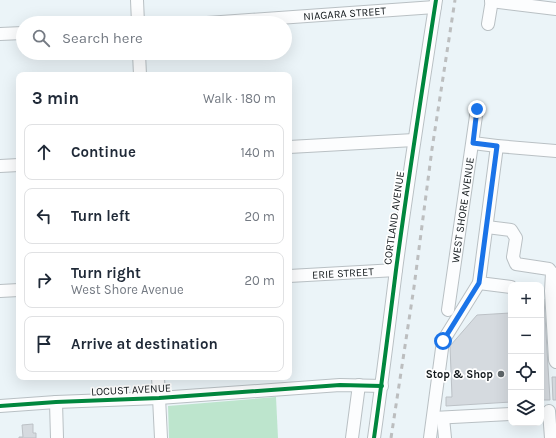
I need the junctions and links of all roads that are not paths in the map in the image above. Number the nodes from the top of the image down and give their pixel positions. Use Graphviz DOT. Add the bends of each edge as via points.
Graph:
graph roads {
  1 [pos="137,0"];
  2 [pos="491,1"];
  3 [pos="435,3"];
  4 [pos="556,9"];
  5 [pos="138,16"];
  6 [pos="287,16"];
  7 [pos="488,24"];
  8 [pos="16,33"];
  9 [pos="0,34"];
  10 [pos="139,60"];
  11 [pos="140,72"];
  12 [pos="477,109"];
  13 [pos="414,140"];
  14 [pos="473,143"];
  15 [pos="497,146"];
  16 [pos="292,147"];
  17 [pos="556,151"];
  18 [pos="16,165"];
  19 [pos="0,166"];
  20 [pos="487,227"];
  21 [pos="396,270"];
  22 [pos="292,276"];
  23 [pos="479,283"];
  24 [pos="508,287"];
  25 [pos="16,290"];
  26 [pos="0,291"];
  27 [pos="546,291"];
  28 [pos="448,310"];
  29 [pos="556,362"];
  30 [pos="158,380"];
  31 [pos="359,385"];
  32 [pos="382,386"];
  33 [pos="159,398"];
  34 [pos="56,402"];
  35 [pos="0,406"];
  36 [pos="549,411"];
  37 [pos="508,414"];
  38 [pos="438,418"];
  39 [pos="56,438"];
  40 [pos="161,438"];
  41 [pos="352,438"];
  42 [pos="374,438"];
  43 [pos="430,438"];
  44 [pos="444,438"];
  45 [pos="551,438"];
  1 -- 5 [label="street"];
  2 -- 4 [label="street"];
  2 -- 7 [label="street"];
  3 -- 6 [label="street, NIAGARA STREET"];
  3 -- 13 [label="street, CORTLAND AVENUE"];
  8 -- 9 [label="street"];
  10 -- 11 [label="street"];
  12 -- 14 [label="street, WEST SHORE AVENUE"];
  13 -- 16 [label="street"];
  13 -- 21 [label="street, CORTLAND AVENUE"];
  14 -- 15 [label="street"];
  14 -- 28 [label="street, WEST SHORE AVENUE"];
  15 -- 17 [label="street"];
  15 -- 20 [label="street"];
  18 -- 19 [label="street"];
  20 -- 23 [label="street"];
  20 -- 27 [label="street" via="511,230 516,238 512,257 516,264 549,269 552,273"];
  21 -- 22 [label="street, ERIE STREET"];
  21 -- 32 [label="street, CORTLAND AVENUE"];
  23 -- 24 [label="street"];
  23 -- 38 [label="street" via="443,341"];
  25 -- 26 [label="street"];
  27 -- 29 [label="street"];
  30 -- 33 [label="street"];
  31 -- 32 [label="street, LOCUST AVENUE"];
  31 -- 33 [label="street, LOCUST AVENUE"];
  31 -- 41 [label="street"];
  32 -- 42 [label="street, CORTLAND AVENUE"];
  33 -- 34 [label="street, LOCUST AVENUE"];
  33 -- 40 [label="street"];
  34 -- 35 [label="street, LOCUST AVENUE"];
  34 -- 39 [label="street"];
  36 -- 45 [label="street"];
  37 -- 38 [label="street"];
  38 -- 43 [label="street"];
  38 -- 44 [label="street"];
}
